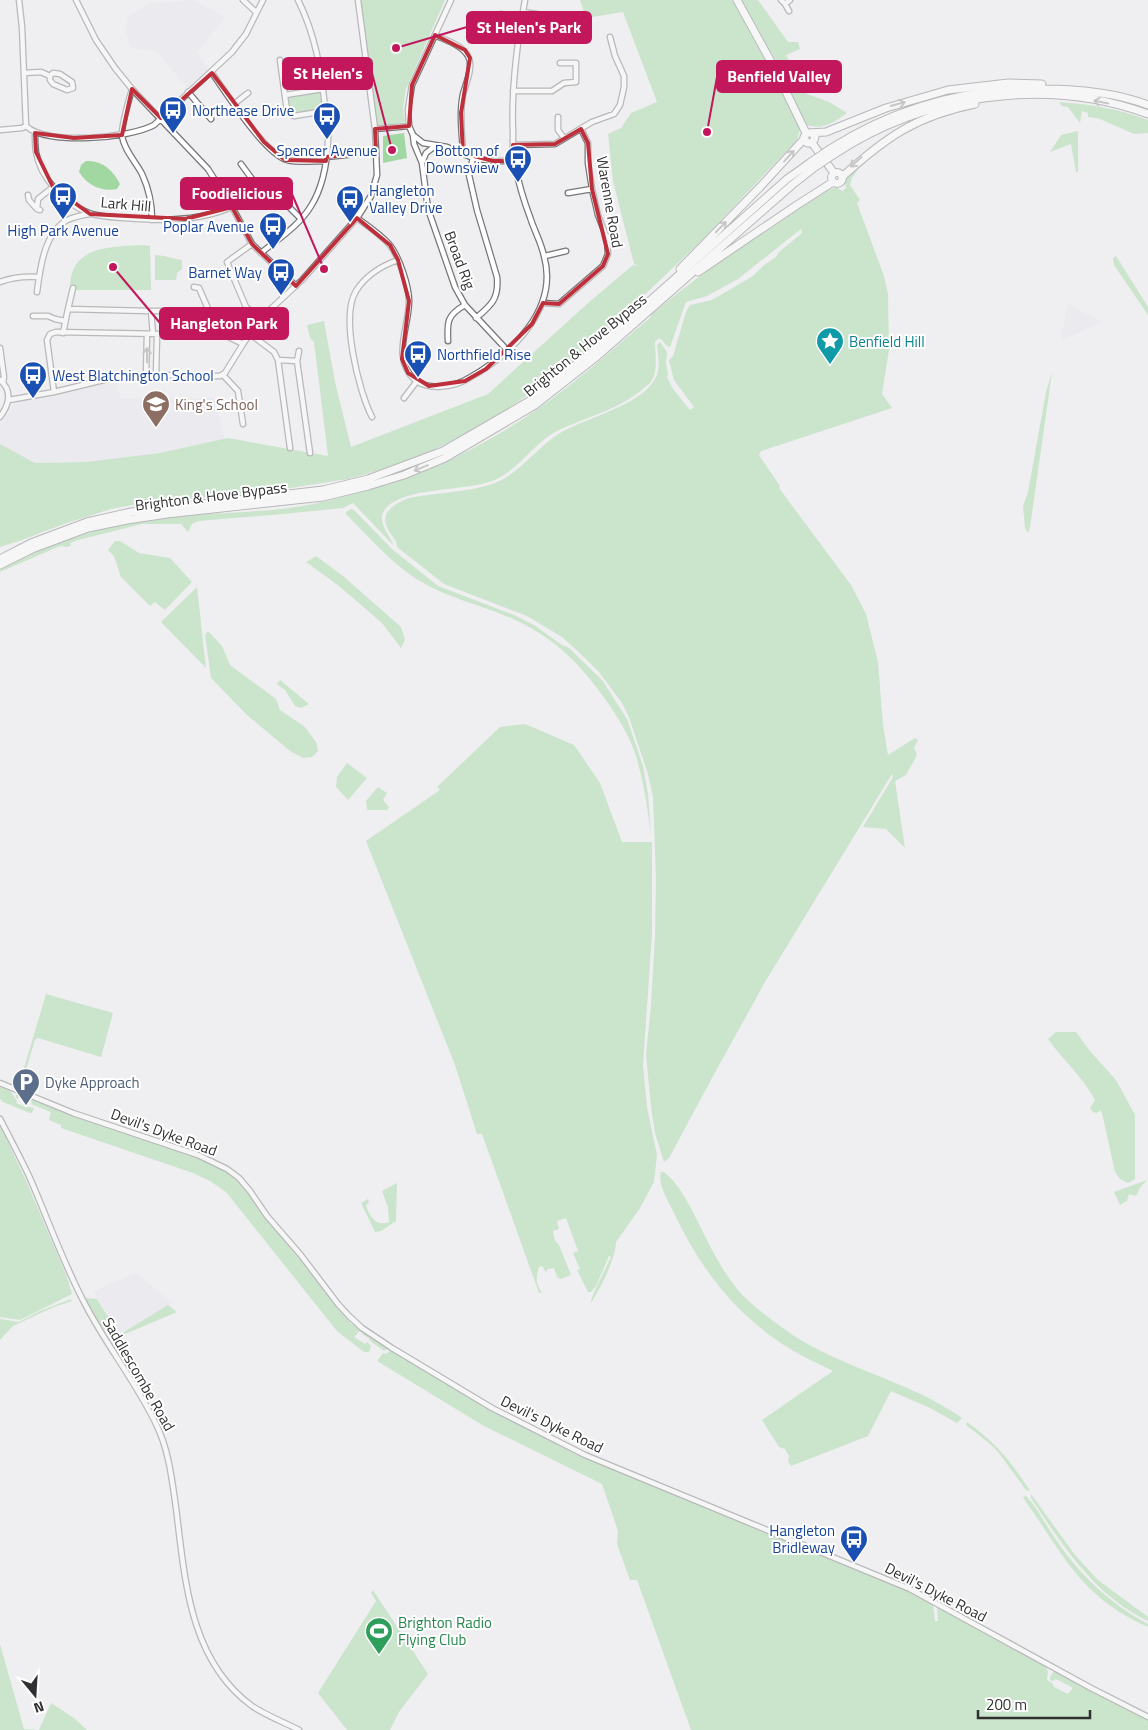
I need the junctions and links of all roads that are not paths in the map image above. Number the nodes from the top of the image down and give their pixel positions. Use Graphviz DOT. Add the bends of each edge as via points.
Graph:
graph roads {
  1 [pos="19,0"];
  2 [pos="76,0"];
  3 [pos="243,0"];
  4 [pos="263,0"];
  5 [pos="298,0"];
  6 [pos="358,0"];
  7 [pos="451,0"];
  8 [pos="525,0"];
  9 [pos="737,0"];
  10 [pos="781,0"];
  11 [pos="790,0"];
  12 [pos="785,4"];
  13 [pos="789,11"];
  14 [pos="256,12"];
  15 [pos="523,12"];
  16 [pos="501,14"];
  17 [pos="522,18"];
  18 [pos="582,21"];
  19 [pos="435,35"];
  20 [pos="610,37"];
  21 [pos="280,60"];
  22 [pos="560,64"];
  23 [pos="24,73"];
  24 [pos="212,73"];
  25 [pos="50,76"];
  26 [pos="132,89"];
  27 [pos="323,89"];
  28 [pos="1072,89"];
  29 [pos="513,91"];
  30 [pos="188,92"];
  31 [pos="248,93"];
  32 [pos="285,95"];
  33 [pos="1027,95"];
  34 [pos="234,104"];
  35 [pos="1148,106"];
  36 [pos="325,112"];
  37 [pos="1148,114"];
  38 [pos="558,117"];
  39 [pos="161,118"];
  40 [pos="211,119"];
  41 [pos="26,126"];
  42 [pos="409,126"];
  43 [pos="375,129"];
  44 [pos="581,129"];
  45 [pos="0,130"];
  46 [pos="35,133"];
  47 [pos="122,135"];
  48 [pos="413,135"];
  49 [pos="807,135"];
  50 [pos="564,138"];
  51 [pos="513,145"];
  52 [pos="435,146"];
  53 [pos="376,152"];
  54 [pos="831,152"];
  55 [pos="463,153"];
  56 [pos="473,158"];
  57 [pos="326,159"];
  58 [pos="514,161"];
  59 [pos="422,163"];
  60 [pos="240,164"];
  61 [pos="813,164"];
  62 [pos="834,173"];
  63 [pos="842,177"];
  64 [pos="833,182"];
  65 [pos="53,187"];
  66 [pos="592,189"];
  67 [pos="568,193"];
  68 [pos="38,199"];
  69 [pos="75,206"];
  70 [pos="232,207"];
  71 [pos="90,214"];
  72 [pos="74,218"];
  73 [pos="357,218"];
  74 [pos="301,219"];
  75 [pos="152,220"];
  76 [pos="252,244"];
  77 [pos="566,251"];
  78 [pos="261,253"];
  79 [pos="545,256"];
  80 [pos="398,260"];
  81 [pos="39,277"];
  82 [pos="0,282"];
  83 [pos="296,286"];
  84 [pos="194,287"];
  85 [pos="73,288"];
  86 [pos="673,289"];
  87 [pos="37,292"];
  88 [pos="651,300"];
  89 [pos="543,303"];
  90 [pos="465,305"];
  91 [pos="68,309"];
  92 [pos="149,311"];
  93 [pos="209,311"];
  94 [pos="33,316"];
  95 [pos="476,318"];
  96 [pos="260,320"];
  97 [pos="65,321"];
  98 [pos="63,333"];
  99 [pos="147,334"];
  100 [pos="155,334"];
  101 [pos="218,334"];
  102 [pos="250,334"];
  103 [pos="448,341"];
  104 [pos="243,344"];
  105 [pos="0,348"];
  106 [pos="507,350"];
  107 [pos="299,351"];
  108 [pos="278,360"];
  109 [pos="297,361"];
  110 [pos="1,366"];
  111 [pos="146,375"];
  112 [pos="156,375"];
  113 [pos="223,375"];
  114 [pos="1,381"];
  115 [pos="417,381"];
  116 [pos="54,392"];
  117 [pos="404,398"];
  118 [pos="9,400"];
  119 [pos="0,417"];
  120 [pos="372,417"];
  121 [pos="243,424"];
  122 [pos="290,448"];
  123 [pos="310,453"];
  124 [pos="0,559"];
  125 [pos="0,566"];
  126 [pos="0,1083"];
  127 [pos="0,1119"];
  128 [pos="1148,1717"];
  129 [pos="299,1730"];
  1 -- 23 [label="street"];
  2 -- 26 [label="street" via="96,40"];
  3 -- 14 [label="street"];
  4 -- 14 [label="street"];
  5 -- 27 [label="street" via="313,34"];
  6 -- 43 [label="street"];
  7 -- 19 [label="street"];
  8 -- 15 [label="street"];
  9 -- 49 [label="highway"];
  10 -- 12 [label="street"];
  11 -- 12 [label="street"];
  12 -- 13 [label="street"];
  14 -- 24 [label="street" via="246,34"];
  15 -- 17 [label="street"];
  15 -- 18 [label="street"];
  16 -- 17 [label="street"];
  17 -- 29 [label="street"];
  19 -- 42 [label="street" via="412,85"];
  19 -- 55 [label="street" via="464,50 470,58 461,113"];
  20 -- 44 [label="street" via="624,76 624,95 614,114"];
  21 -- 32 [label="street"];
  22 -- 29 [label="street" via="576,63 576,82 564,83 552,91"];
  23 -- 25 [label="street" via="41,72"];
  23 -- 41 [label="street"];
  24 -- 30 [label="street"];
  24 -- 34 [label="street"];
  25 -- 25 [label="street" via="60,74 72,82 73,88 68,90 53,84"];
  26 -- 39 [label="street"];
  26 -- 47 [label="street"];
  27 -- 32 [label="street"];
  27 -- 36 [label="street"];
  28 -- 35 [label="highway, Brighton & Hove Bypass" via="1134,100"];
  49 -- 28 [label="highway, one-way" via="826,132 886,108 948,90 1008,82"];
  28 -- 54 [label="highway, Brighton & Hove Bypass" via="1018,88 960,95 888,117"];
  29 -- 51 [label="street"];
  30 -- 39 [label="street"];
  30 -- 40 [label="street"];
  31 -- 34 [label="street"];
  32 -- 36 [label="street" via="287,111 294,116"];
  37 -- 33 [label="highway, Brighton & Hove Bypass, one-way" via="1076,97"];
  33 -- 54 [label="highway, Brighton & Hove Bypass" via="996,96 931,109"];
  33 -- 63 [label="highway, one-way" via="962,106 924,119 885,140"];
  34 -- 57 [label="street" via="274,153 286,160 299,162"];
  36 -- 57 [label="street"];
  38 -- 50 [label="street" via="558,130"];
  39 -- 47 [label="street" via="147,128"];
  39 -- 70 [label="street" via="208,169"];
  41 -- 45 [label="street"];
  41 -- 46 [label="street"];
  42 -- 43 [label="street"];
  42 -- 48 [label="street, Broad Rig"];
  43 -- 53 [label="street"];
  44 -- 50 [label="street"];
  44 -- 66 [label="street, Warenne Road" via="588,143"];
  46 -- 47 [label="street" via="74,138"];
  46 -- 65 [label="street, Lark Hill" via="36,152"];
  47 -- 75 [label="street" via="149,190"];
  48 -- 52 [label="street" via="423,143"];
  48 -- 59 [label="street, Broad Rig"];
  49 -- 62 [label="highway" via="815,138 812,143"];
  88 -- 49 [label="highway, one-way"];
  50 -- 51 [label="street" via="555,144"];
  51 -- 58 [label="street"];
  52 -- 55 [label="street"];
  52 -- 59 [label="street" via="426,153"];
  53 -- 57 [label="street"];
  53 -- 73 [label="street" via="376,185"];
  54 -- 61 [label="highway, Brighton & Hove Bypass, bridge"];
  55 -- 56 [label="street"];
  56 -- 58 [label="street" via="493,162"];
  56 -- 95 [label="street" via="469,175 498,288 491,306"];
  57 -- 74 [label="street" via="317,194"];
  58 -- 79 [label="street"];
  59 -- 90 [label="street, Broad Rig" via="428,209 455,287"];
  60 -- 74 [label="street" via="266,198 274,192"];
  61 -- 86 [label="highway, Brighton & Hove Bypass"];
  61 -- 88 [label="highway, Brighton & Hove Bypass" via="787,179"];
  62 -- 63 [label="highway"];
  62 -- 64 [label="highway"];
  63 -- 64 [label="highway" via="840,182"];
  64 -- 86 [label="highway"];
  65 -- 68 [label="street"];
  65 -- 69 [label="street, Lark Hill"];
  66 -- 67 [label="street"];
  66 -- 89 [label="street, Warenne Road" via="607,238 608,254 603,266 559,304"];
  68 -- 68 [label="street" via="29,198 39,210"];
  69 -- 71 [label="street, Lark Hill"];
  69 -- 72 [label="street"];
  70 -- 75 [label="street, Lark Hill" via="210,215"];
  70 -- 76 [label="street"];
  71 -- 72 [label="street"];
  71 -- 75 [label="street, Lark Hill"];
  72 -- 81 [label="street" via="53,234"];
  73 -- 80 [label="street" via="390,245"];
  73 -- 83 [label="street"];
  74 -- 78 [label="street"];
  76 -- 78 [label="street"];
  76 -- 96 [label="street" via="226,262 246,307"];
  77 -- 79 [label="street"];
  78 -- 83 [label="street"];
  79 -- 89 [label="street" via="547,283"];
  80 -- 115 [label="street" via="409,301 402,359 408,373"];
  80 -- 120 [label="street" via="382,266 369,277 356,292 350,307 350,328 360,388"];
  81 -- 82 [label="street" via="9,278"];
  81 -- 87 [label="street"];
  83 -- 96 [label="street"];
  84 -- 93 [label="street" via="199,288"];
  85 -- 91 [label="street"];
  86 -- 125 [label="highway, Brighton & Hove Bypass, one-way" via="595,358 535,405 444,458 420,468 323,497 166,514 88,528 32,549"];
  88 -- 124 [label="highway, Brighton & Hove Bypass" via="591,354 531,400 443,452 368,479 323,490 139,511 87,522 31,542"];
  89 -- 106 [label="street" via="532,324"];
  90 -- 95 [label="street, Broad Rig"];
  90 -- 103 [label="street" via="449,318"];
  91 -- 92 [label="street"];
  91 -- 97 [label="street"];
  93 -- 100 [label="street" via="151,311"];
  93 -- 101 [label="street"];
  94 -- 97 [label="street"];
  95 -- 106 [label="street, Broad Rig"];
  96 -- 102 [label="street"];
  97 -- 98 [label="street"];
  98 -- 99 [label="street"];
  98 -- 116 [label="street" via="50,334 48,340"];
  99 -- 100 [label="street"];
  111 -- 99 [label="street, one-way"];
  100 -- 101 [label="street"];
  100 -- 112 [label="street"];
  101 -- 104 [label="street"];
  102 -- 104 [label="street"];
  102 -- 108 [label="street" via="274,352"];
  104 -- 113 [label="street"];
  105 -- 110 [label="street"];
  106 -- 115 [label="street" via="486,369 465,381 428,386"];
  107 -- 109 [label="street"];
  108 -- 109 [label="street"];
  108 -- 122 [label="street"];
  109 -- 123 [label="street"];
  110 -- 114 [label="street" via="4,377"];
  111 -- 112 [label="street"];
  111 -- 116 [label="street" via="116,377"];
  112 -- 113 [label="street"];
  113 -- 121 [label="street" via="238,391"];
  114 -- 118 [label="street" via="7,388"];
  115 -- 117 [label="street"];
  116 -- 118 [label="street"];
  118 -- 119 [label="street"];
  126 -- 128 [label="street, Devil's Dyke Road" via="91,1119 198,1155 227,1169 239,1178 338,1304 362,1328 492,1408 585,1455 910,1590"];
  127 -- 129 [label="street, Saddlescombe Road" via="29,1177 81,1298 156,1424 168,1460 193,1618 207,1654 237,1694 253,1707"];
}
